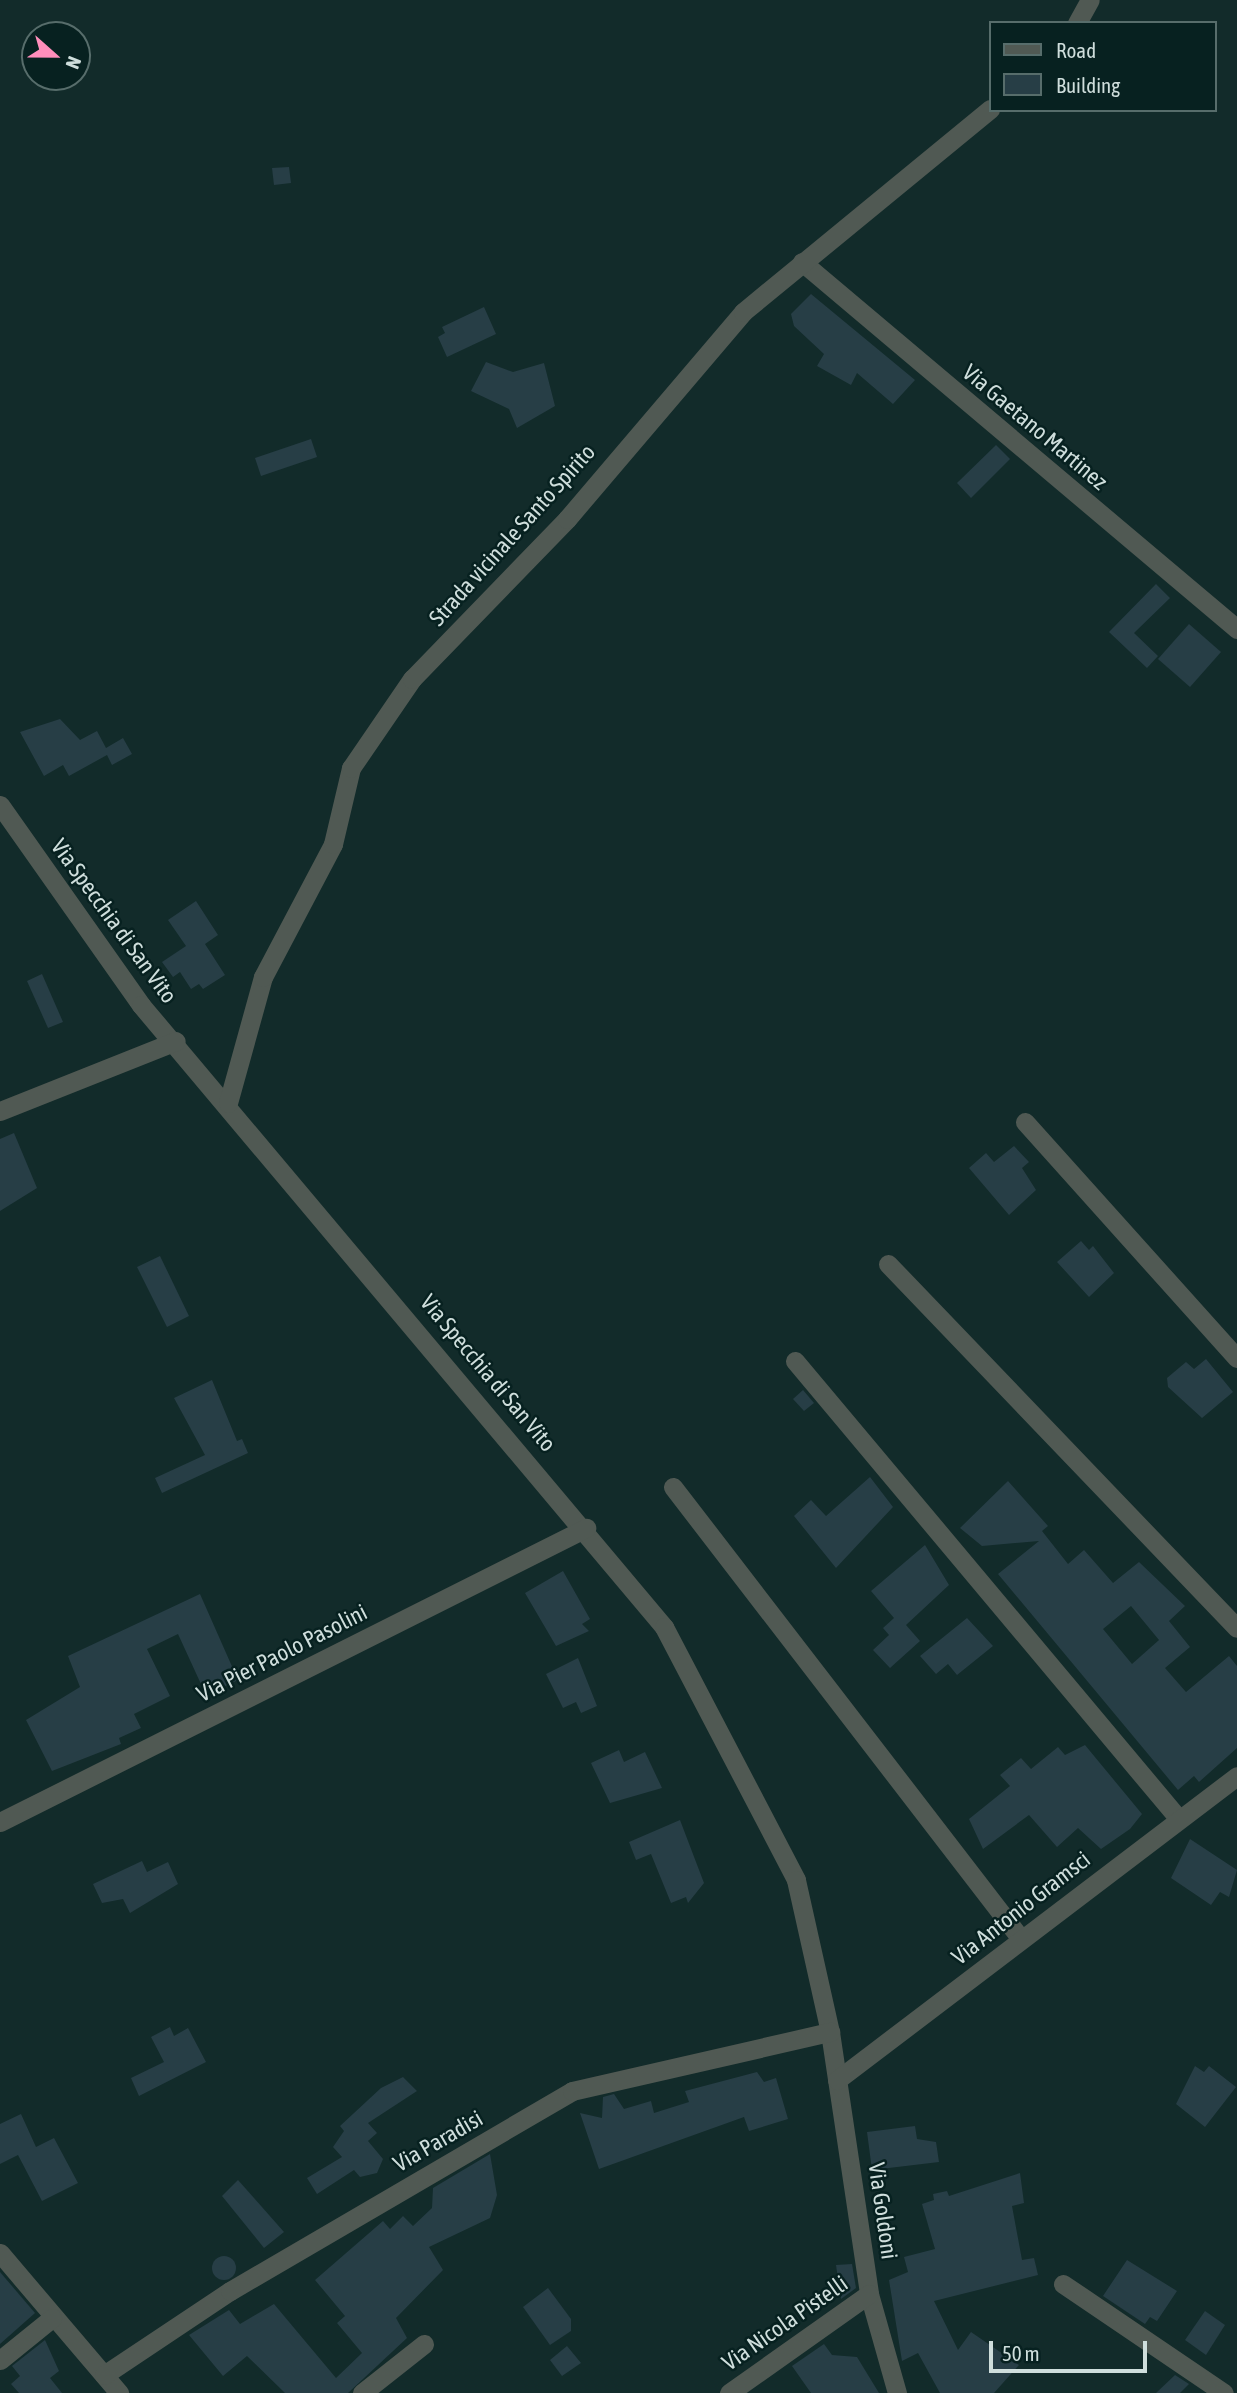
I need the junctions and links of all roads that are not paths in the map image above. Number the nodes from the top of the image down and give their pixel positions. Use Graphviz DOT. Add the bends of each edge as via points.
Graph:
graph roads {
  1 [pos="1090,0"];
  2 [pos="1078,21"];
  3 [pos="988,111"];
  4 [pos="802,262"];
  5 [pos="1237,629"];
  6 [pos="0,805"];
  7 [pos="176,1041"];
  8 [pos="228,1102"];
  9 [pos="0,1111"];
  10 [pos="1026,1122"];
  11 [pos="888,1264"];
  12 [pos="1237,1358"];
  13 [pos="795,1361"];
  14 [pos="673,1487"];
  15 [pos="586,1528"];
  16 [pos="1237,1628"];
  17 [pos="1237,1776"];
  18 [pos="1178,1818"];
  19 [pos="0,1822"];
  20 [pos="1021,1939"];
  21 [pos="830,2032"];
  22 [pos="838,2080"];
  23 [pos="0,2253"];
  24 [pos="1063,2284"];
  25 [pos="869,2294"];
  26 [pos="51,2318"];
  27 [pos="424,2344"];
  28 [pos="0,2360"];
  29 [pos="104,2375"];
  30 [pos="118,2393"];
  31 [pos="362,2393"];
  32 [pos="729,2393"];
  33 [pos="897,2393"];
  34 [pos="1224,2393"];
  1 -- 2 [label="street"];
  3 -- 4 [label="street, Strada vicinale Santo Spirito"];
  4 -- 5 [label="street, Via Gaetano Martinez"];
  4 -- 8 [label="street, Strada vicinale Santo Spirito" via="743,312 567,519 412,679 351,768 333,844 263,977"];
  6 -- 7 [label="street, Via Specchia di San Vito" via="141,1005"];
  7 -- 8 [label="street, Via Specchia di San Vito"];
  7 -- 9 [label="street"];
  8 -- 15 [label="street, Via Specchia di San Vito"];
  10 -- 12 [label="street"];
  11 -- 16 [label="street"];
  13 -- 18 [label="street"];
  14 -- 20 [label="street"];
  15 -- 19 [label="street, Via Pier Paolo Pasolini"];
  15 -- 21 [label="street, Via Specchia di San Vito" via="664,1628 796,1880"];
  17 -- 18 [label="street, Via Antonio Gramsci"];
  18 -- 20 [label="street, Via Antonio Gramsci"];
  20 -- 22 [label="street, Via Antonio Gramsci"];
  21 -- 22 [label="street, Via Goldoni"];
  21 -- 29 [label="street, Via Paradisi" via="572,2091 230,2291"];
  22 -- 25 [label="street, Via Goldoni"];
  23 -- 26 [label="street"];
  24 -- 34 [label="street"];
  25 -- 32 [label="street, Via Nicola Pistelli"];
  25 -- 33 [label="street, Via Goldoni"];
  26 -- 28 [label="street"];
  26 -- 29 [label="street"];
  27 -- 31 [label="street"];
  29 -- 30 [label="street"];
}
